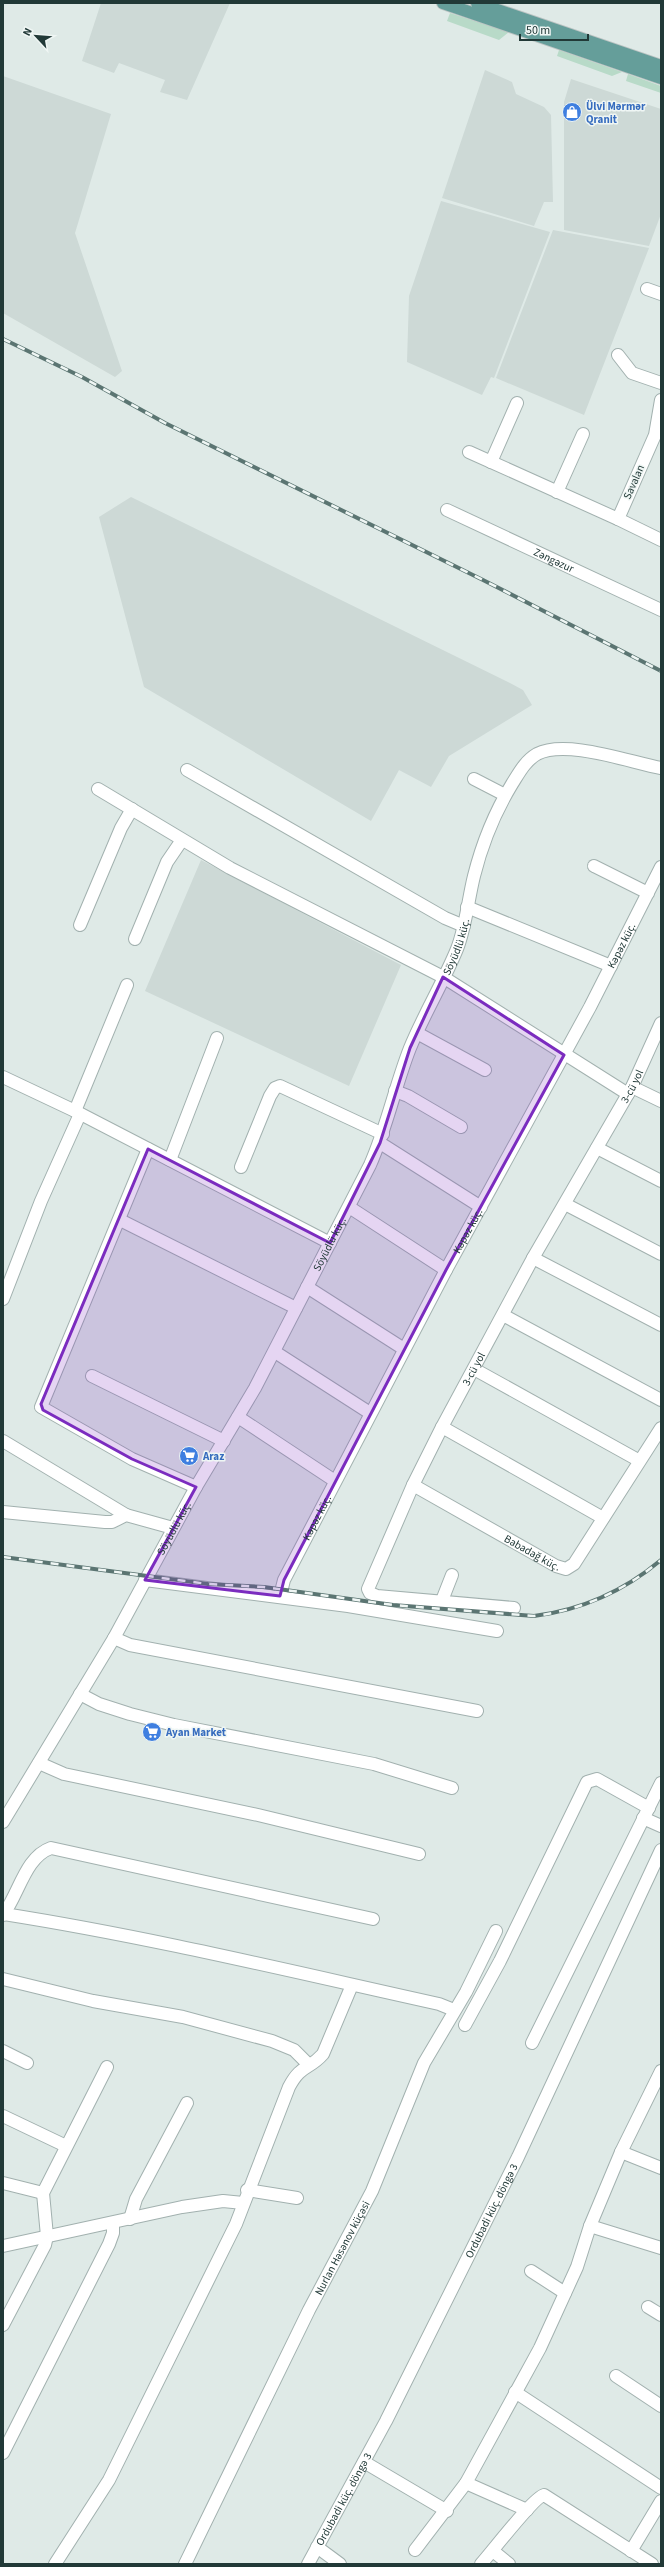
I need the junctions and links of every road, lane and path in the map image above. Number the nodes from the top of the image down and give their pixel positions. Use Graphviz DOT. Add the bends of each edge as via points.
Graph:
graph roads {
  1 [pos="443,3"];
  2 [pos="477,3"];
  3 [pos="661,66"];
  4 [pos="661,78"];
  5 [pos="647,289"];
  6 [pos="661,294"];
  7 [pos="618,355"];
  8 [pos="661,383"];
  9 [pos="661,400"];
  10 [pos="517,403"];
  11 [pos="583,434"];
  12 [pos="469,452"];
  13 [pos="491,462"];
  14 [pos="557,492"];
  15 [pos="447,510"];
  16 [pos="618,519"];
  17 [pos="661,540"];
  18 [pos="661,610"];
  19 [pos="661,768"];
  20 [pos="188,770"];
  21 [pos="474,779"];
  22 [pos="98,789"];
  23 [pos="505,795"];
  24 [pos="132,809"];
  25 [pos="182,840"];
  26 [pos="594,866"];
  27 [pos="661,867"];
  28 [pos="648,893"];
  29 [pos="467,907"];
  30 [pos="80,925"];
  31 [pos="464,926"];
  32 [pos="135,939"];
  33 [pos="611,966"];
  34 [pos="443,977"];
  35 [pos="127,985"];
  36 [pos="661,1023"];
  37 [pos="417,1033"];
  38 [pos="217,1038"];
  39 [pos="655,1051"];
  40 [pos="564,1055"];
  41 [pos="485,1070"];
  42 [pos="3,1077"];
  43 [pos="630,1090"];
  44 [pos="394,1091"];
  45 [pos="661,1101"];
  46 [pos="78,1113"];
  47 [pos="461,1127"];
  48 [pos="381,1139"];
  49 [pos="597,1148"];
  50 [pos="148,1149"];
  51 [pos="170,1160"];
  52 [pos="241,1167"];
  53 [pos="661,1181"];
  54 [pos="565,1204"];
  55 [pos="349,1207"];
  56 [pos="481,1207"];
  57 [pos="120,1220"];
  58 [pos="330,1243"];
  59 [pos="661,1254"];
  60 [pos="533,1258"];
  61 [pos="446,1270"];
  62 [pos="307,1286"];
  63 [pos="3,1299"];
  64 [pos="296,1308"];
  65 [pos="503,1315"];
  66 [pos="661,1325"];
  67 [pos="404,1349"];
  68 [pos="275,1352"];
  69 [pos="474,1369"];
  70 [pos="92,1376"];
  71 [pos="661,1400"];
  72 [pos="370,1413"];
  73 [pos="238,1417"];
  74 [pos="442,1427"];
  75 [pos="661,1428"];
  76 [pos="3,1441"];
  77 [pos="224,1441"];
  78 [pos="638,1460"];
  79 [pos="335,1481"];
  80 [pos="414,1485"];
  81 [pos="196,1487"];
  82 [pos="3,1512"];
  83 [pos="126,1515"];
  84 [pos="603,1518"];
  85 [pos="173,1528"];
  86 [pos="452,1575"];
  87 [pos="145,1580"];
  88 [pos="280,1596"];
  89 [pos="441,1603"];
  90 [pos="514,1608"];
  91 [pos="497,1631"];
  92 [pos="114,1638"];
  93 [pos="80,1694"];
  94 [pos="477,1711"];
  95 [pos="39,1763"];
  96 [pos="661,1783"];
  97 [pos="452,1788"];
  98 [pos="646,1813"];
  99 [pos="3,1822"];
  100 [pos="661,1826"];
  101 [pos="661,1850"];
  102 [pos="419,1854"];
  103 [pos="4,1914"];
  104 [pos="373,1919"];
  105 [pos="496,1931"];
  106 [pos="3,1979"];
  107 [pos="352,1984"];
  108 [pos="454,2010"];
  109 [pos="465,2025"];
  110 [pos="532,2043"];
  111 [pos="3,2051"];
  112 [pos="27,2063"];
  113 [pos="308,2064"];
  114 [pos="107,2067"];
  115 [pos="661,2071"];
  116 [pos="187,2103"];
  117 [pos="3,2116"];
  118 [pos="66,2146"];
  119 [pos="621,2152"];
  120 [pos="661,2168"];
  121 [pos="3,2183"];
  122 [pos="247,2190"];
  123 [pos="43,2193"];
  124 [pos="297,2198"];
  125 [pos="243,2203"];
  126 [pos="130,2218"];
  127 [pos="113,2224"];
  128 [pos="590,2226"];
  129 [pos="47,2236"];
  130 [pos="3,2246"];
  131 [pos="661,2248"];
  132 [pos="531,2271"];
  133 [pos="565,2293"];
  134 [pos="648,2306"];
  135 [pos="661,2315"];
  136 [pos="3,2325"];
  137 [pos="616,2376"];
  138 [pos="515,2392"];
  139 [pos="661,2406"];
  140 [pos="3,2453"];
  141 [pos="364,2462"];
  142 [pos="466,2483"];
  143 [pos="661,2488"];
  144 [pos="661,2501"];
  145 [pos="527,2510"];
  146 [pos="447,2511"];
  147 [pos="317,2547"];
  148 [pos="415,2550"];
  149 [pos="493,2551"];
  150 [pos="631,2551"];
  151 [pos="55,2564"];
  152 [pos="185,2564"];
  153 [pos="308,2564"];
  154 [pos="340,2564"];
  155 [pos="481,2564"];
  156 [pos="509,2564"];
  157 [pos="652,2564"];
  1 -- 4 [label="main road"];
  2 -- 3 [label="main road"];
  5 -- 6 [label="street"];
  7 -- 8 [label="street" via="632,373"];
  9 -- 16 [label="street, Savalan" via="655,435"];
  10 -- 13 [label="street"];
  11 -- 14 [label="street"];
  12 -- 13 [label="street"];
  13 -- 14 [label="street"];
  14 -- 16 [label="street"];
  15 -- 18 [label="street, Zəngəzur"];
  16 -- 17 [label="street"];
  19 -- 23 [label="street, Söyüdlü küç." via="578,749 555,749 544,751 529,760"];
  20 -- 31 [label="street" via="445,918"];
  21 -- 23 [label="street"];
  22 -- 24 [label="street"];
  23 -- 29 [label="street, Söyüdlü küç." via="484,845"];
  24 -- 25 [label="street"];
  24 -- 30 [label="street" via="121,828"];
  25 -- 32 [label="street" via="167,862"];
  25 -- 34 [label="street" via="230,868"];
  26 -- 28 [label="street"];
  27 -- 28 [label="street, Kəpəz küç."];
  28 -- 33 [label="street, Kəpəz küç."];
  29 -- 31 [label="street, Söyüdlü küç."];
  29 -- 33 [label="street"];
  31 -- 34 [label="street, Söyüdlü küç."];
  33 -- 40 [label="street, Kəpəz küç."];
  34 -- 37 [label="street, Söyüdlü küç."];
  34 -- 40 [label="street"];
  35 -- 46 [label="street"];
  36 -- 39 [label="street, 3-cü yol"];
  37 -- 41 [label="street"];
  37 -- 44 [label="street, Söyüdlü küç."];
  38 -- 51 [label="street"];
  39 -- 43 [label="street, 3-cü yol"];
  40 -- 43 [label="street"];
  40 -- 56 [label="street, Kəpəz küç."];
  42 -- 46 [label="street"];
  43 -- 45 [label="street"];
  43 -- 49 [label="street, 3-cü yol"];
  44 -- 47 [label="street"];
  44 -- 48 [label="street, Söyüdlü küç."];
  46 -- 50 [label="street"];
  46 -- 63 [label="street"];
  48 -- 52 [label="street" via="280,1086 275,1088 270,1096"];
  48 -- 55 [label="street, Söyüdlü küç."];
  48 -- 56 [label="street"];
  49 -- 53 [label="street"];
  49 -- 54 [label="street, 3-cü yol"];
  50 -- 51 [label="street"];
  50 -- 57 [label="street"];
  51 -- 58 [label="street"];
  54 -- 59 [label="street"];
  54 -- 60 [label="street, 3-cü yol"];
  55 -- 58 [label="street, Söyüdlü küç."];
  55 -- 61 [label="street"];
  56 -- 61 [label="street, Kəpəz küç."];
  57 -- 64 [label="street"];
  57 -- 81 [label="street" via="41,1407 132,1460"];
  58 -- 62 [label="street, Söyüdlü küç."];
  60 -- 65 [label="street, 3-cü yol"];
  60 -- 66 [label="street"];
  61 -- 67 [label="street, Kəpəz küç."];
  62 -- 64 [label="street, Söyüdlü küç."];
  62 -- 67 [label="street"];
  64 -- 68 [label="street, Söyüdlü küç."];
  65 -- 69 [label="street, 3-cü yol"];
  65 -- 71 [label="street"];
  67 -- 72 [label="street, Kəpəz küç."];
  68 -- 72 [label="street"];
  68 -- 73 [label="street, Söyüdlü küç."];
  69 -- 74 [label="street, 3-cü yol"];
  69 -- 78 [label="street"];
  70 -- 77 [label="street"];
  72 -- 79 [label="street, Kəpəz küç."];
  73 -- 77 [label="street, Söyüdlü küç."];
  73 -- 79 [label="street"];
  74 -- 80 [label="street, 3-cü yol"];
  74 -- 84 [label="street"];
  75 -- 78 [label="street, Babadağ küç."];
  76 -- 83 [label="street"];
  77 -- 81 [label="street, Söyüdlü küç."];
  78 -- 84 [label="street, Babadağ küç."];
  79 -- 88 [label="street, Kəpəz küç." via="284,1580"];
  80 -- 84 [label="street, Babadağ küç." via="556,1566 566,1568 574,1564"];
  80 -- 89 [label="street, 3-cü yol" via="368,1592 377,1596"];
  81 -- 85 [label="street, Söyüdlü küç."];
  82 -- 83 [label="street" via="104,1522 112,1522"];
  83 -- 85 [label="street"];
  85 -- 87 [label="street, Söyüdlü küç."];
  86 -- 89 [label="street"];
  87 -- 88 [label="street"];
  87 -- 92 [label="street, Söyüdlü küç."];
  88 -- 91 [label="street"];
  89 -- 90 [label="street, 3-cü yol"];
  92 -- 93 [label="street, Söyüdlü küç."];
  92 -- 94 [label="street" via="130,1645"];
  93 -- 95 [label="street, Söyüdlü küç."];
  93 -- 97 [label="street" via="99,1704 130,1714 374,1764"];
  95 -- 99 [label="street, Söyüdlü küç."];
  95 -- 102 [label="street" via="64,1774 258,1815"];
  96 -- 98 [label="street"];
  98 -- 100 [label="street"];
  98 -- 109 [label="street" via="597,1779 587,1782 500,1961"];
  98 -- 110 [label="street"];
  101 -- 141 [label="street, Ordubadi küç. döngə 3" via="518,2157"];
  103 -- 104 [label="street" via="33,1862 42,1851 51,1848"];
  103 -- 107 [label="street" via="84,1928"];
  105 -- 108 [label="street, Nurlan Həsənov küçəsi"];
  106 -- 113 [label="street" via="93,2001 184,2017 272,2041 294,2050"];
  107 -- 108 [label="street" via="439,2004"];
  107 -- 113 [label="street" via="323,2054 317,2061"];
  108 -- 152 [label="street, Nurlan Həsənov küçəsi" via="424,2063 372,2191 309,2310"];
  111 -- 112 [label="street"];
  113 -- 122 [label="street" via="298,2071 289,2087"];
  114 -- 118 [label="street"];
  115 -- 119 [label="street"];
  116 -- 126 [label="street" via="136,2199"];
  117 -- 118 [label="street"];
  118 -- 123 [label="street"];
  119 -- 120 [label="street"];
  119 -- 128 [label="street"];
  121 -- 123 [label="street"];
  122 -- 124 [label="street"];
  122 -- 125 [label="street"];
  123 -- 129 [label="street"];
  125 -- 126 [label="street" via="206,2202"];
  125 -- 151 [label="street" via="236,2224 109,2480"];
  126 -- 127 [label="street"];
  127 -- 129 [label="street"];
  127 -- 140 [label="street" via="109,2244"];
  128 -- 131 [label="street"];
  128 -- 133 [label="street" via="577,2268"];
  129 -- 130 [label="street"];
  129 -- 136 [label="street" via="39,2257"];
  132 -- 133 [label="street"];
  133 -- 138 [label="street" via="540,2348"];
  134 -- 135 [label="street"];
  137 -- 139 [label="street"];
  138 -- 142 [label="street"];
  138 -- 143 [label="street"];
  141 -- 146 [label="street"];
  141 -- 147 [label="street, Ordubadi küç. döngə 3"];
  142 -- 145 [label="street"];
  142 -- 146 [label="street"];
  144 -- 150 [label="street"];
  145 -- 149 [label="street"];
  145 -- 150 [label="street" via="540,2496 549,2497"];
  146 -- 148 [label="street"];
  147 -- 153 [label="street, Ordubadi küç. döngə 3"];
  147 -- 154 [label="street"];
  149 -- 155 [label="street"];
  149 -- 156 [label="street"];
  150 -- 157 [label="street"];
}
